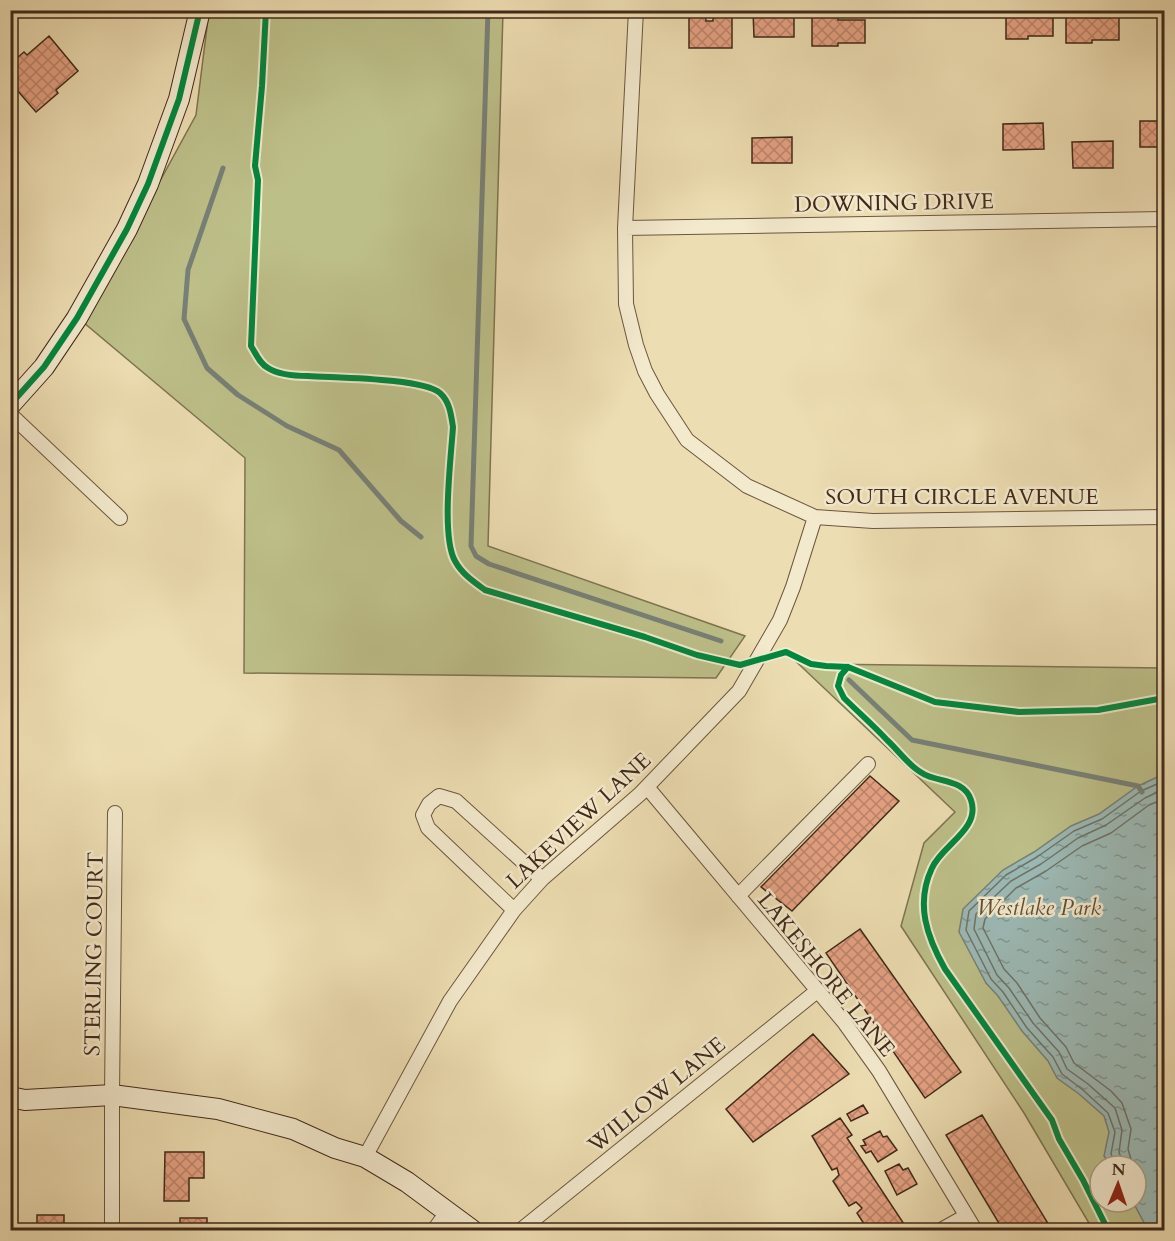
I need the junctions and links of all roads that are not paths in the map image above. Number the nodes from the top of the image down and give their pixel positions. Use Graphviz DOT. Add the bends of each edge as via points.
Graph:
graph roads {
  1 [pos="200,10"];
  2 [pos="636,10"];
  3 [pos="1164,219"];
  4 [pos="625,228"];
  5 [pos="10,405"];
  6 [pos="10,414"];
  7 [pos="815,517"];
  8 [pos="1164,517"];
  9 [pos="120,518"];
  10 [pos="868,764"];
  11 [pos="646,787"];
  12 [pos="115,813"];
  13 [pos="542,879"];
  14 [pos="738,896"];
  15 [pos="514,910"];
  16 [pos="817,991"];
  17 [pos="112,1095"];
  18 [pos="15,1101"];
  19 [pos="365,1157"];
  20 [pos="448,1211"];
  21 [pos="966,1216"];
  22 [pos="112,1230"];
  23 [pos="434,1230"];
  24 [pos="472,1230"];
  25 [pos="521,1230"];
  26 [pos="941,1230"];
  27 [pos="975,1230"];
  1 -- 5 [label="street" via="172,119 127,229 77,318 44,367"];
  2 -- 4 [label="street, SOUTH CIRCLE AVENUE"];
  3 -- 4 [label="street, DOWNING DRIVE"];
  4 -- 7 [label="street, SOUTH CIRCLE AVENUE" via="626,304 636,345 657,394 687,440 747,486"];
  6 -- 9 [label="street"];
  7 -- 8 [label="street, SOUTH CIRCLE AVENUE" via="873,521"];
  7 -- 11 [label="street, LAKEVIEW LANE" via="780,620 739,691"];
  10 -- 14 [label="street"];
  11 -- 13 [label="street, LAKEVIEW LANE"];
  11 -- 14 [label="street, LAKESHORE LANE"];
  12 -- 17 [label="street, STERLING COURT"];
  13 -- 15 [label="street, LAKEVIEW LANE"];
  13 -- 15 [label="street" via="456,801 439,796 429,804 423,815 428,828"];
  14 -- 16 [label="street, LAKESHORE LANE"];
  15 -- 19 [label="street, LAKEVIEW LANE" via="450,1001"];
  16 -- 21 [label="street, LAKESHORE LANE" via="879,1071"];
  16 -- 25 [label="street, WILLOW LANE"];
  17 -- 18 [label="street"];
  17 -- 19 [label="street" via="218,1109 293,1129"];
  17 -- 22 [label="street, STERLING COURT"];
  19 -- 20 [label="street"];
  20 -- 23 [label="street"];
  20 -- 24 [label="street"];
  21 -- 26 [label="street"];
  21 -- 27 [label="street, LAKESHORE LANE"];
}
